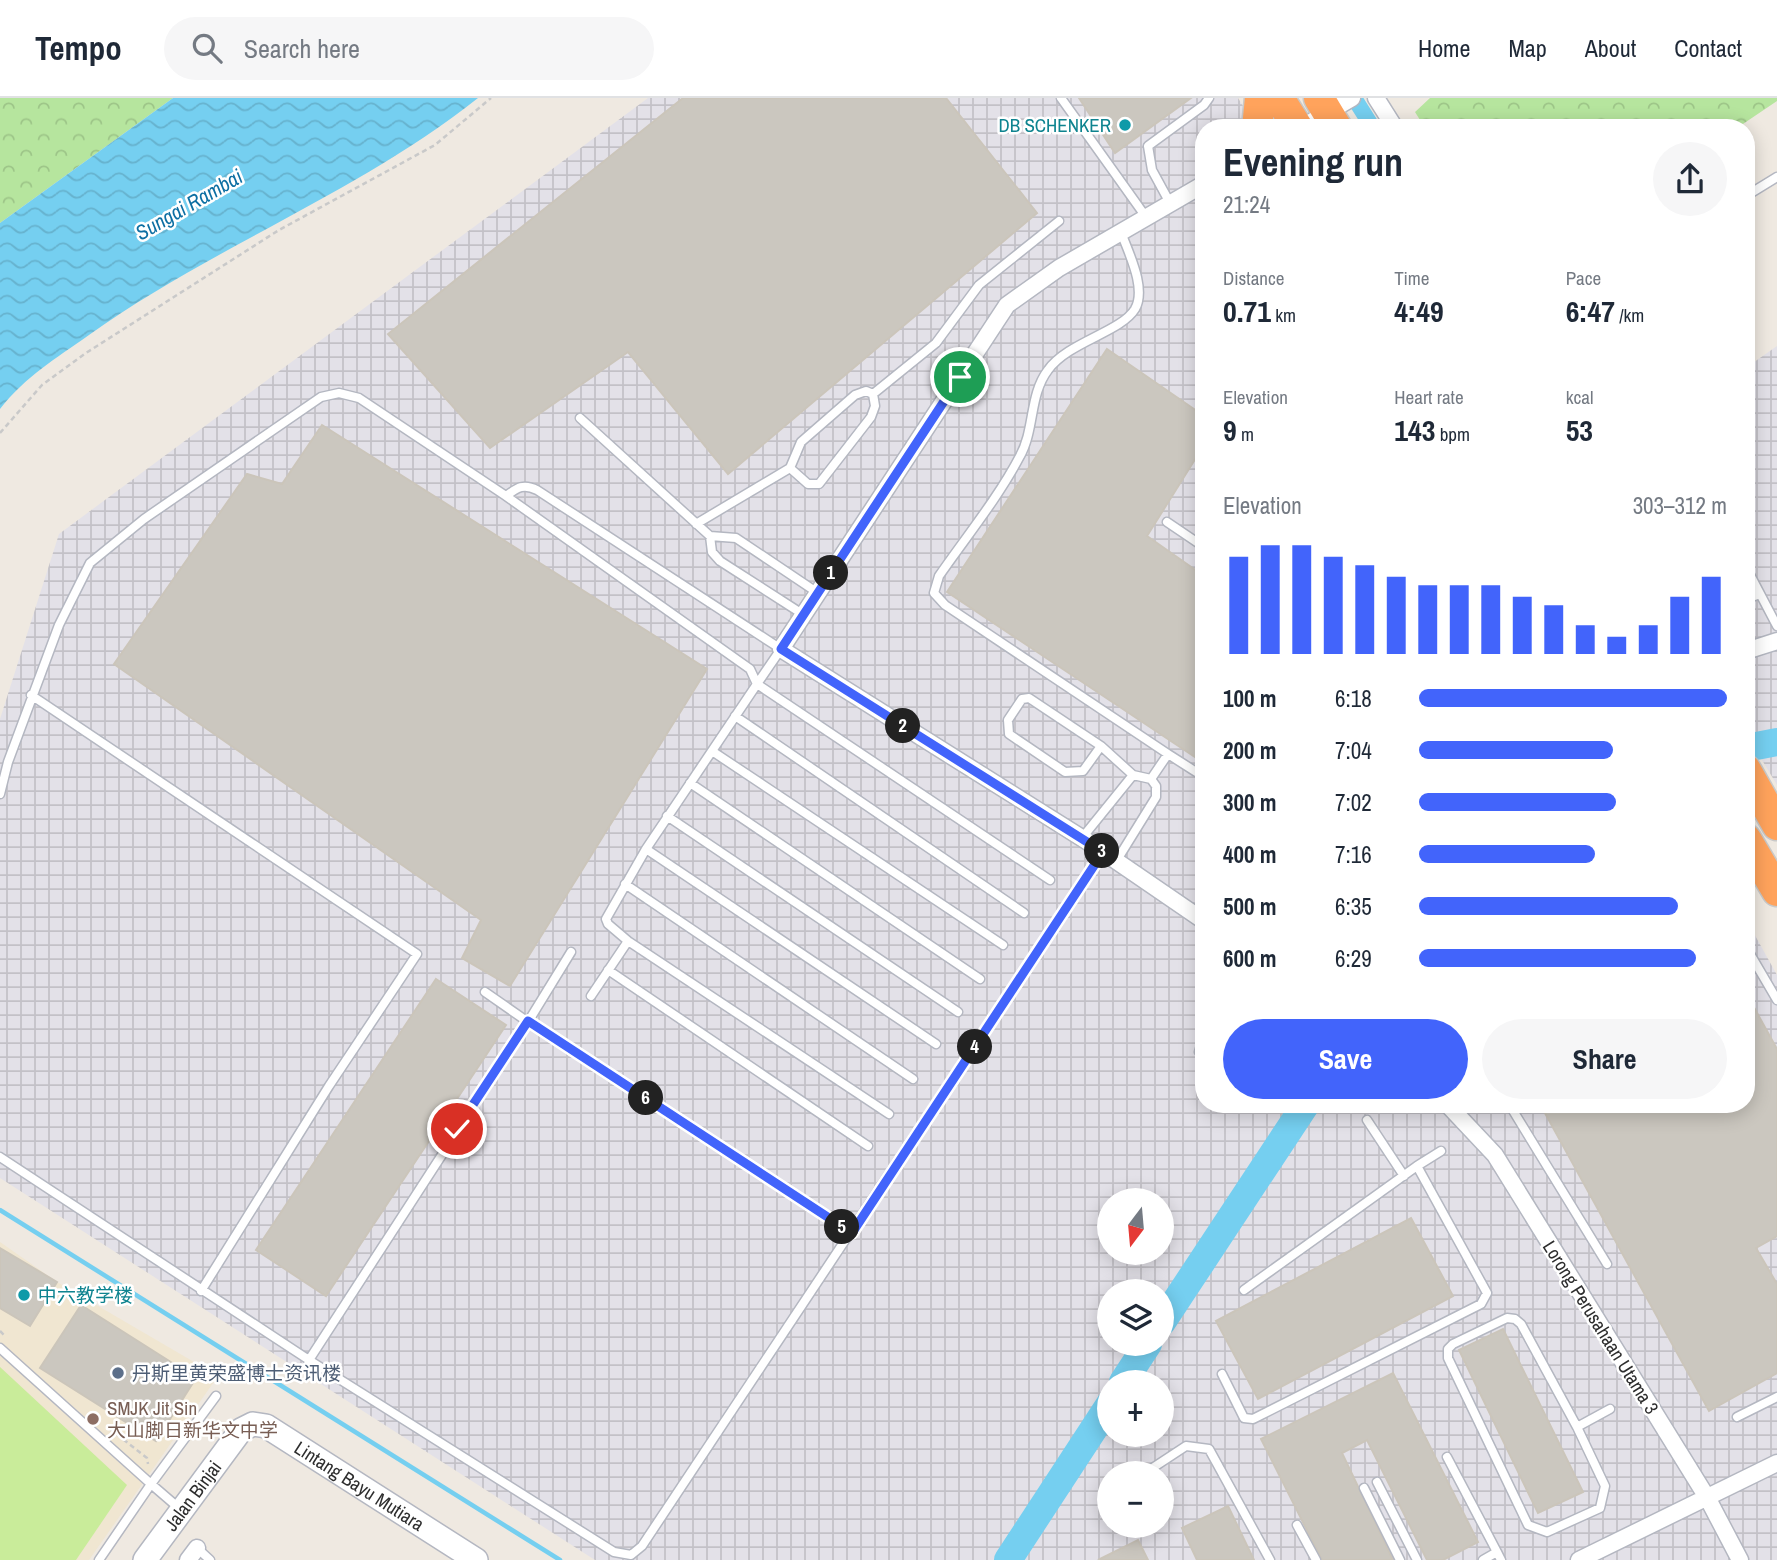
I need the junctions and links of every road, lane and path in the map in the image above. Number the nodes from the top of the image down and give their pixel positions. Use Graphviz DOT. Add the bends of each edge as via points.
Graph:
graph roads {
  1 [pos="491,98"];
  2 [pos="1061,98"];
  3 [pos="1209,98"];
  4 [pos="1260,98"];
  5 [pos="1279,98"];
  6 [pos="1376,98"];
  7 [pos="1336,108"];
  8 [pos="1258,119"];
  9 [pos="1293,119"];
  10 [pos="1316,119"];
  11 [pos="1389,119"];
  12 [pos="1777,177"];
  13 [pos="1195,189"];
  14 [pos="1755,190"];
  15 [pos="1170,203"];
  16 [pos="1146,217"];
  17 [pos="1059,221"];
  18 [pos="1121,232"];
  19 [pos="873,394"];
  20 [pos="580,418"];
  21 [pos="0,433"];
  22 [pos="790,468"];
  23 [pos="506,496"];
  24 [pos="1167,522"];
  25 [pos="696,524"];
  26 [pos="710,536"];
  27 [pos="1195,541"];
  28 [pos="1755,584"];
  29 [pos="818,593"];
  30 [pos="1760,594"];
  31 [pos="1755,596"];
  32 [pos="804,615"];
  33 [pos="1777,626"];
  34 [pos="1777,641"];
  35 [pos="1755,648"];
  36 [pos="781,649"];
  37 [pos="757,684"];
  38 [pos="31,695"];
  39 [pos="735,716"];
  40 [pos="1101,746"];
  41 [pos="712,751"];
  42 [pos="1168,754"];
  43 [pos="1195,771"];
  44 [pos="1133,775"];
  45 [pos="1150,779"];
  46 [pos="690,783"];
  47 [pos="1755,786"];
  48 [pos="0,794"];
  49 [pos="667,816"];
  50 [pos="1777,825"];
  51 [pos="646,849"];
  52 [pos="1099,849"];
  53 [pos="1755,854"];
  54 [pos="1050,880"];
  55 [pos="625,884"];
  56 [pos="1777,891"];
  57 [pos="1024,913"];
  58 [pos="1195,915"];
  59 [pos="628,941"];
  60 [pos="1003,945"];
  61 [pos="571,952"];
  62 [pos="1755,962"];
  63 [pos="608,970"];
  64 [pos="980,979"];
  65 [pos="485,992"];
  66 [pos="591,996"];
  67 [pos="1777,1000"];
  68 [pos="958,1012"];
  69 [pos="528,1021"];
  70 [pos="936,1044"];
  71 [pos="913,1079"];
  72 [pos="1455,1113"];
  73 [pos="1515,1113"];
  74 [pos="889,1114"];
  75 [pos="1367,1120"];
  76 [pos="868,1146"];
  77 [pos="1441,1151"];
  78 [pos="0,1157"];
  79 [pos="1417,1166"];
  80 [pos="1404,1175"];
  81 [pos="852,1233"];
  82 [pos="1607,1264"];
  83 [pos="201,1290"];
  84 [pos="1244,1290"];
  85 [pos="0,1348"];
  86 [pos="309,1360"];
  87 [pos="1222,1374"];
  88 [pos="216,1396"];
  89 [pos="1777,1397"];
  90 [pos="1610,1409"];
  91 [pos="1737,1417"];
  92 [pos="1577,1427"];
  93 [pos="241,1430"];
  94 [pos="1447,1457"];
  95 [pos="1164,1461"];
  96 [pos="1777,1462"];
  97 [pos="1377,1482"];
  98 [pos="151,1484"];
  99 [pos="1364,1488"];
  100 [pos="1708,1499"];
  101 [pos="181,1510"];
  102 [pos="1297,1525"];
  103 [pos="192,1554"];
  104 [pos="1499,1556"];
  105 [pos="1584,1559"];
  106 [pos="99,1560"];
  107 [pos="145,1560"];
  108 [pos="210,1560"];
  109 [pos="476,1560"];
  110 [pos="1270,1560"];
  111 [pos="1316,1560"];
  112 [pos="1400,1560"];
  113 [pos="1417,1560"];
  114 [pos="1483,1560"];
  115 [pos="1740,1560"];
  1 -- 21 [label="path" via="435,145 279,230 86,353 42,385"];
  2 -- 16 [label="lane"];
  3 -- 15 [label="lane" via="1149,146 1152,170"];
  4 -- 8 [label="highway"];
  5 -- 9 [label="highway"];
  6 -- 11 [label="street"];
  7 -- 10 [label="street"];
  12 -- 14 [label="lane"];
  13 -- 15 [label="street"];
  15 -- 16 [label="street"];
  16 -- 18 [label="street"];
  17 -- 19 [label="lane" via="979,285 936,343"];
  18 -- 29 [label="street" via="1007,305"];
  18 -- 42 [label="lane" via="1136,274 1139,298 1135,310 1058,356 1041,378 1021,456 939,576 934,593 945,605"];
  19 -- 22 [label="lane" via="855,395 801,442"];
  19 -- 22 [label="lane" via="871,417 818,484 808,484"];
  20 -- 25 [label="lane"];
  22 -- 25 [label="lane"];
  23 -- 36 [label="lane" via="529,485"];
  23 -- 37 [label="lane" via="739,660"];
  23 -- 38 [label="lane" via="359,398 340,393 321,397 144,519 90,563"];
  24 -- 27 [label="lane"];
  25 -- 26 [label="lane"];
  26 -- 29 [label="lane" via="736,538"];
  26 -- 32 [label="lane" via="712,552 720,561"];
  28 -- 30 [label="lane"];
  29 -- 32 [label="street"];
  30 -- 31 [label="lane"];
  30 -- 33 [label="lane"];
  32 -- 36 [label="street"];
  34 -- 35 [label="street"];
  36 -- 37 [label="lane"];
  36 -- 52 [label="street"];
  37 -- 39 [label="lane"];
  37 -- 54 [label="lane"];
  38 -- 48 [label="lane"];
  38 -- 83 [label="lane" via="417,954"];
  39 -- 41 [label="lane"];
  39 -- 57 [label="lane"];
  40 -- 40 [label="lane" via="1028,698 1022,698 1008,720 1009,734 1065,772 1083,771"];
  40 -- 44 [label="lane"];
  41 -- 46 [label="lane"];
  41 -- 60 [label="lane"];
  42 -- 43 [label="lane"];
  42 -- 45 [label="lane"];
  44 -- 45 [label="lane"];
  44 -- 52 [label="lane"];
  45 -- 52 [label="lane" via="1156,797"];
  46 -- 49 [label="lane"];
  46 -- 64 [label="lane"];
  47 -- 50 [label="highway"];
  49 -- 51 [label="lane"];
  49 -- 68 [label="lane"];
  51 -- 55 [label="lane"];
  51 -- 70 [label="lane"];
  52 -- 58 [label="street"];
  52 -- 81 [label="lane"];
  53 -- 56 [label="highway"];
  55 -- 59 [label="lane" via="606,919"];
  55 -- 71 [label="lane"];
  59 -- 63 [label="lane"];
  59 -- 74 [label="lane"];
  61 -- 69 [label="lane"];
  62 -- 67 [label="lane"];
  63 -- 66 [label="lane"];
  63 -- 76 [label="lane"];
  65 -- 69 [label="lane"];
  69 -- 81 [label="lane"];
  69 -- 86 [label="lane"];
  72 -- 100 [label="street, Lorong Perusahaan Utama 3" via="1495,1155"];
  73 -- 82 [label="lane"];
  75 -- 80 [label="lane"];
  77 -- 79 [label="lane"];
  78 -- 83 [label="lane"];
  79 -- 80 [label="lane"];
  79 -- 87 [label="lane" via="1487,1293 1481,1304 1253,1419 1244,1418"];
  80 -- 84 [label="lane"];
  81 -- 86 [label="lane" via="642,1546 631,1555 614,1552"];
  83 -- 86 [label="lane"];
  85 -- 98 [label="lane"];
  88 -- 98 [label="lane"];
  89 -- 91 [label="lane"];
  90 -- 92 [label="lane"];
  92 -- 92 [label="lane" via="1605,1486 1605,1497 1600,1508 1547,1532 1536,1531 1522,1513 1448,1358 1448,1349 1507,1318 1515,1319"];
  93 -- 101 [label="street, Jalan Binjai"];
  93 -- 109 [label="street, Lintang Bayu Mutiara" via="253,1424 266,1426"];
  94 -- 104 [label="lane"];
  95 -- 110 [label="lane" via="1186,1446 1209,1449"];
  96 -- 100 [label="street"];
  97 -- 113 [label="lane"];
  98 -- 101 [label="lane"];
  98 -- 106 [label="lane"];
  99 -- 112 [label="lane"];
  100 -- 105 [label="street"];
  100 -- 115 [label="street, Lorong Perusahaan Utama 3"];
  101 -- 107 [label="street, Jalan Binjai"];
  102 -- 111 [label="lane"];
  103 -- 108 [label="lane"];
  104 -- 114 [label="lane"];
}
